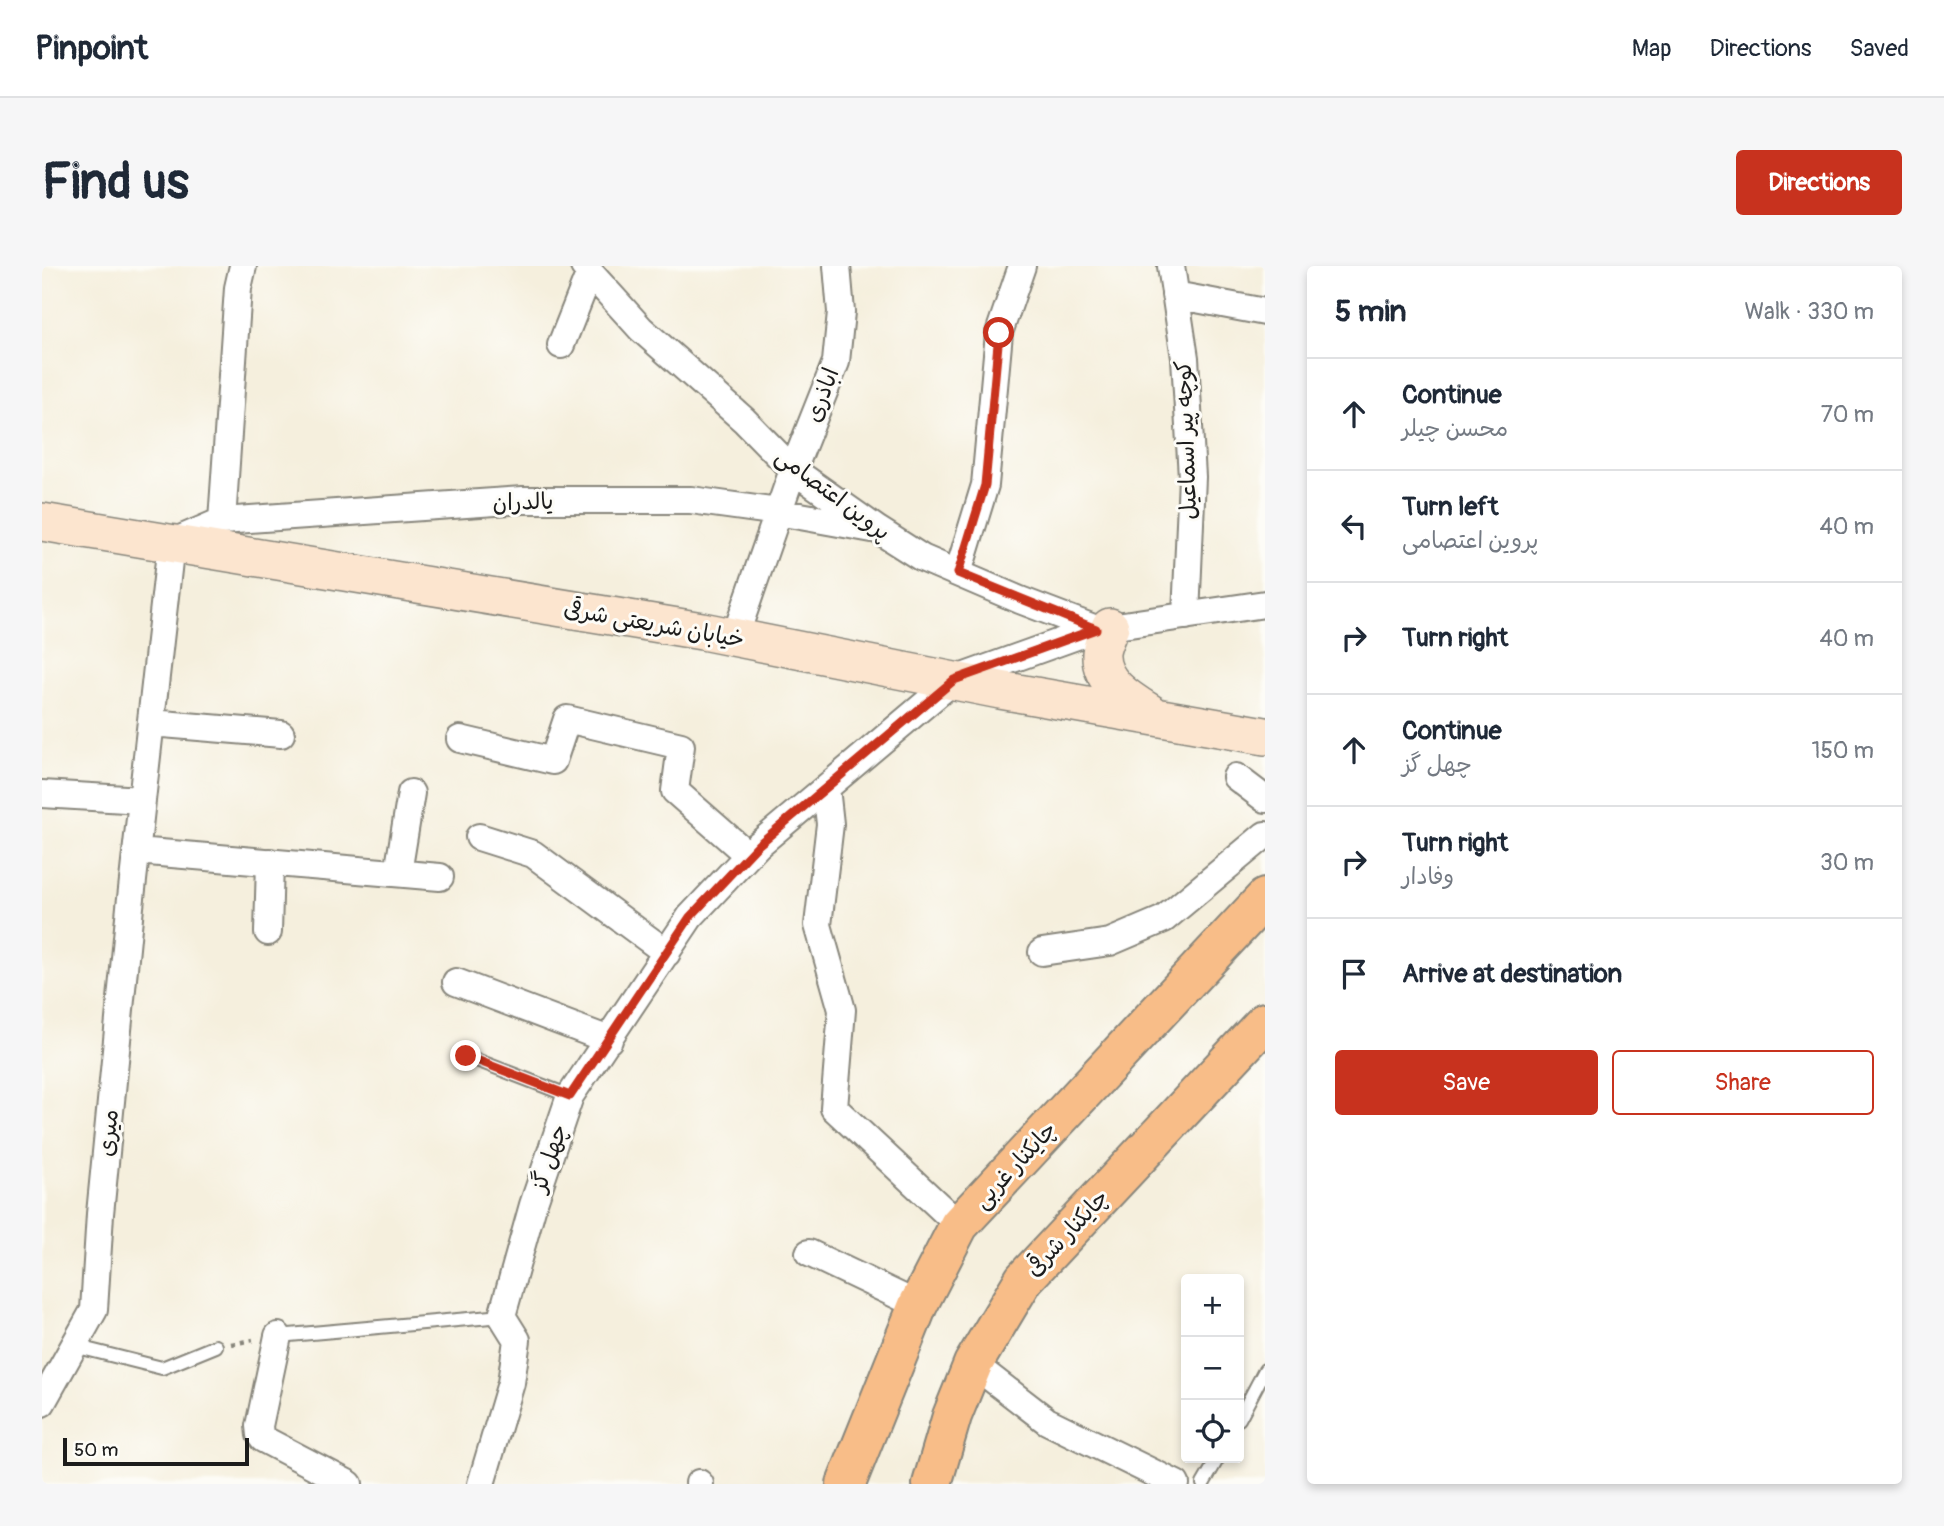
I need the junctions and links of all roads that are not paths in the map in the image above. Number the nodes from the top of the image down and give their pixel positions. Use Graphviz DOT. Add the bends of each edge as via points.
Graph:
graph roads {
  1 [pos="243,266"];
  2 [pos="837,266"];
  3 [pos="1022,266"];
  4 [pos="1171,266"];
  5 [pos="587,269"];
  6 [pos="1175,295"];
  7 [pos="1265,312"];
  8 [pos="561,345"];
  9 [pos="793,470"];
  10 [pos="778,512"];
  11 [pos="222,520"];
  12 [pos="42,522"];
  13 [pos="878,530"];
  14 [pos="171,543"];
  15 [pos="958,573"];
  16 [pos="1265,604"];
  17 [pos="1186,616"];
  18 [pos="1103,628"];
  19 [pos="734,637"];
  20 [pos="954,680"];
  21 [pos="1156,717"];
  22 [pos="151,723"];
  23 [pos="281,734"];
  24 [pos="1265,736"];
  25 [pos="460,739"];
  26 [pos="1236,777"];
  27 [pos="826,788"];
  28 [pos="411,793"];
  29 [pos="42,794"];
  30 [pos="1265,799"];
  31 [pos="142,800"];
  32 [pos="1265,835"];
  33 [pos="479,837"];
  34 [pos="136,851"];
  35 [pos="748,855"];
  36 [pos="270,862"];
  37 [pos="398,873"];
  38 [pos="440,877"];
  39 [pos="1265,898"];
  40 [pos="268,932"];
  41 [pos="1042,952"];
  42 [pos="667,953"];
  43 [pos="456,982"];
  44 [pos="1265,1022"];
  45 [pos="609,1040"];
  46 [pos="466,1056"];
  47 [pos="570,1096"];
  48 [pos="959,1225"];
  49 [pos="809,1253"];
  50 [pos="918,1305"];
  51 [pos="502,1316"];
  52 [pos="278,1336"];
  53 [pos="74,1346"];
  54 [pos="216,1346"];
  55 [pos="973,1363"];
  56 [pos="1265,1370"];
  57 [pos="42,1403"];
  58 [pos="1244,1410"];
  59 [pos="1215,1463"];
  60 [pos="349,1484"];
  61 [pos="481,1484"];
  62 [pos="846,1484"];
  63 [pos="932,1484"];
  64 [pos="1176,1484"];
  65 [pos="1203,1484"];
  1 -- 11 [label="street"];
  2 -- 9 [label="street, اباذری" via="841,312 836,362"];
  3 -- 15 [label="street" via="999,333 985,485"];
  4 -- 6 [label="street, کوچه پیر اسماعیل"];
  5 -- 8 [label="street"];
  5 -- 9 [label="street, پروین اعتصامی" via="641,329"];
  6 -- 7 [label="street"];
  6 -- 17 [label="street, کوچه پیر اسماعیل" via="1185,358 1192,477"];
  9 -- 10 [label="street, اباذری"];
  9 -- 13 [label="street, پروین اعتصامی"];
  10 -- 11 [label="street, یالدران" via="691,500 523,500"];
  10 -- 13 [label="street, یالدران"];
  10 -- 19 [label="street, اباذری"];
  11 -- 14 [label="street, یالدران"];
  12 -- 14 [label="street, خیابان شریعتی شرقی"];
  13 -- 15 [label="street, پروین اعتصامی" via="922,558"];
  14 -- 19 [label="street, خیابان شریعتی شرقی"];
  14 -- 22 [label="street, میری"];
  15 -- 18 [label="street, پروین اعتصامی"];
  16 -- 17 [label="street"];
  17 -- 18 [label="street"];
  18 -- 20 [label="street"];
  18 -- 21 [label="street" via="1101,662 1109,679 1125,697"];
  19 -- 20 [label="street, خیابان شریعتی شرقی"];
  20 -- 21 [label="street, خیابان شریعتی شرقی"];
  20 -- 27 [label="street, چهل گز"];
  21 -- 24 [label="street, خیابان شریعتی شرقی"];
  22 -- 23 [label="street"];
  22 -- 31 [label="street, میری"];
  25 -- 35 [label="street" via="553,761 566,719 681,746 675,790"];
  26 -- 30 [label="street"];
  27 -- 35 [label="street, چهل گز"];
  27 -- 48 [label="street" via="830,824 818,925 842,1010 834,1108"];
  28 -- 37 [label="street"];
  29 -- 31 [label="street"];
  31 -- 34 [label="street, میری"];
  32 -- 41 [label="street" via="1164,919 1110,942"];
  33 -- 42 [label="street" via="533,854"];
  34 -- 36 [label="street"];
  34 -- 53 [label="street, میری" via="94,1310"];
  35 -- 42 [label="street, چهل گز" via="690,917"];
  36 -- 37 [label="street"];
  36 -- 40 [label="street"];
  37 -- 38 [label="street"];
  39 -- 48 [label="main road, چایکنار غربی"];
  42 -- 45 [label="street, چهل گز"];
  43 -- 45 [label="street"];
  44 -- 55 [label="main road, چایکنار شرقی" via="1024,1279"];
  45 -- 47 [label="street, چهل گز"];
  46 -- 47 [label="lane"];
  47 -- 51 [label="street, چهل گز"];
  48 -- 50 [label="main road, چایکنار غربی"];
  49 -- 50 [label="street"];
  50 -- 62 [label="main road, چایکنار غربی"];
  51 -- 52 [label="lane"];
  51 -- 61 [label="street" via="517,1340 511,1383"];
  52 -- 60 [label="street" via="260,1435"];
  53 -- 54 [label="lane" via="162,1368"];
  53 -- 57 [label="street, میری"];
  55 -- 63 [label="main road, چایکنار شرقی"];
  55 -- 64 [label="street" via="1047,1421"];
  56 -- 58 [label="lane"];
  59 -- 65 [label="lane"];
}
